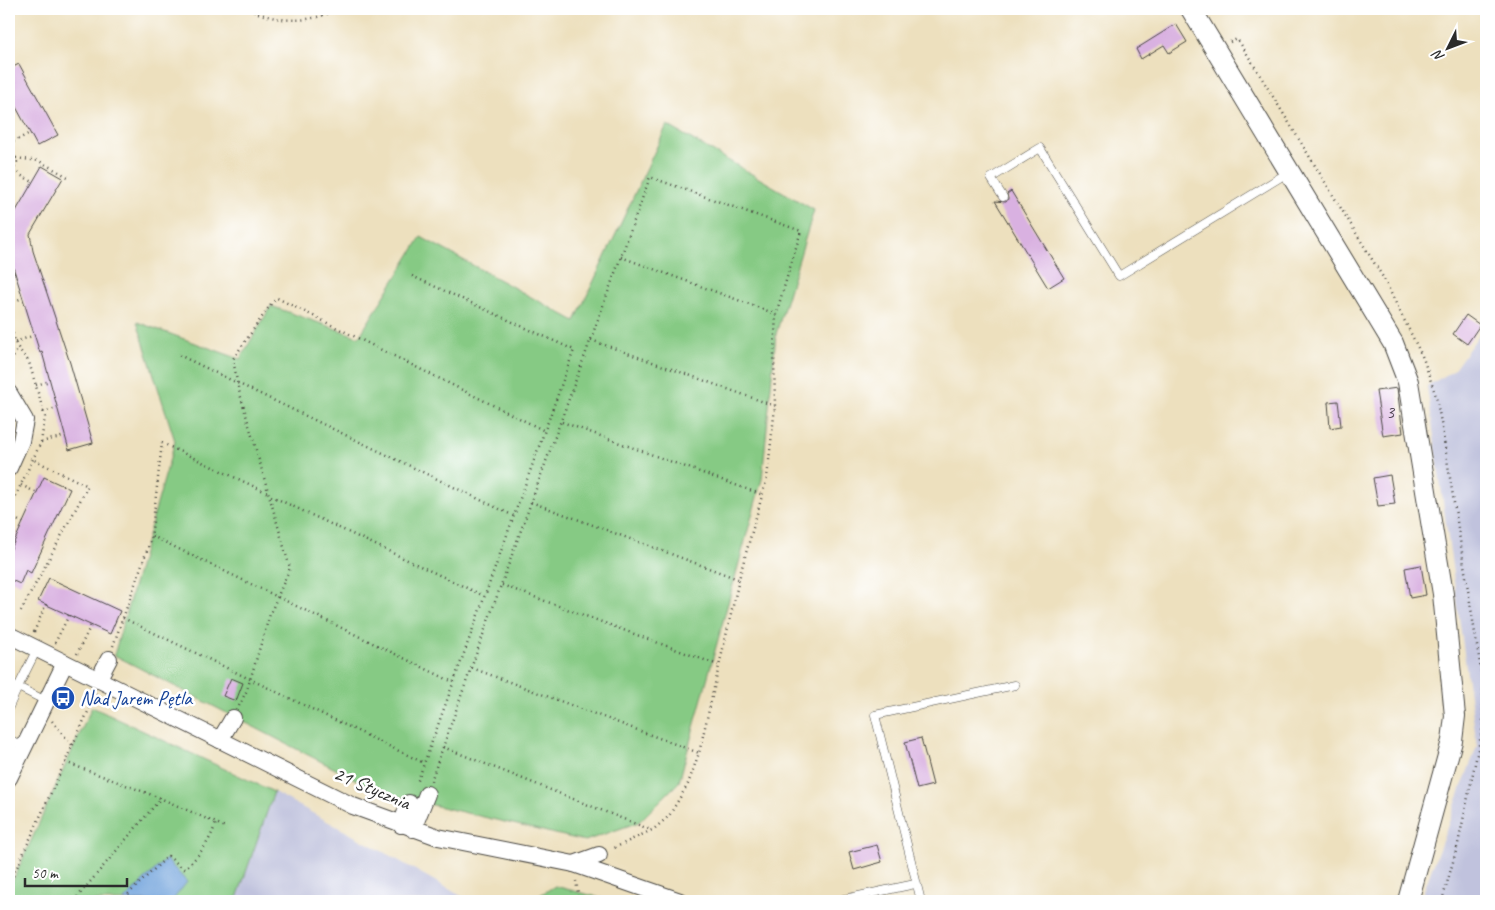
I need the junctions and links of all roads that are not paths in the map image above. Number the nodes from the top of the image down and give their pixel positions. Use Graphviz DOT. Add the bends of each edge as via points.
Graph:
graph roads {
  1 [pos="1191,9"];
  2 [pos="1289,172"];
  3 [pos="1002,196"];
  4 [pos="9,394"];
  5 [pos="9,468"];
  6 [pos="9,635"];
  7 [pos="38,650"];
  8 [pos="109,659"];
  9 [pos="68,664"];
  10 [pos="100,681"];
  11 [pos="1015,685"];
  12 [pos="18,688"];
  13 [pos="44,705"];
  14 [pos="9,707"];
  15 [pos="233,718"];
  16 [pos="9,740"];
  17 [pos="220,740"];
  18 [pos="24,747"];
  19 [pos="9,778"];
  20 [pos="427,794"];
  21 [pos="410,803"];
  22 [pos="407,827"];
  23 [pos="599,855"];
  24 [pos="574,864"];
  25 [pos="915,884"];
  26 [pos="680,901"];
  27 [pos="835,901"];
  28 [pos="921,901"];
  29 [pos="1408,901"];
  1 -- 2 [label="street"];
  2 -- 3 [label="lane" via="1119,276 1040,148 991,178"];
  2 -- 29 [label="street" via="1393,343 1408,382 1443,594 1455,716 1452,741"];
  4 -- 5 [label="street" via="25,420"];
  6 -- 7 [label="street, 21 Stycznia"];
  7 -- 9 [label="street, 21 Stycznia"];
  7 -- 12 [label="lane"];
  8 -- 10 [label="street"];
  9 -- 10 [label="street, 21 Stycznia"];
  9 -- 13 [label="street"];
  10 -- 17 [label="street, 21 Stycznia"];
  11 -- 25 [label="lane" via="874,715"];
  12 -- 13 [label="lane"];
  12 -- 14 [label="lane"];
  13 -- 18 [label="street"];
  15 -- 17 [label="street"];
  16 -- 18 [label="lane"];
  17 -- 22 [label="street, 21 Stycznia" via="353,806"];
  18 -- 19 [label="street"];
  20 -- 22 [label="street"];
  21 -- 22 [label="street"];
  22 -- 24 [label="street, 21 Stycznia" via="438,837"];
  23 -- 24 [label="street"];
  24 -- 26 [label="street, 21 Stycznia"];
  25 -- 27 [label="lane"];
  25 -- 28 [label="lane"];
}
